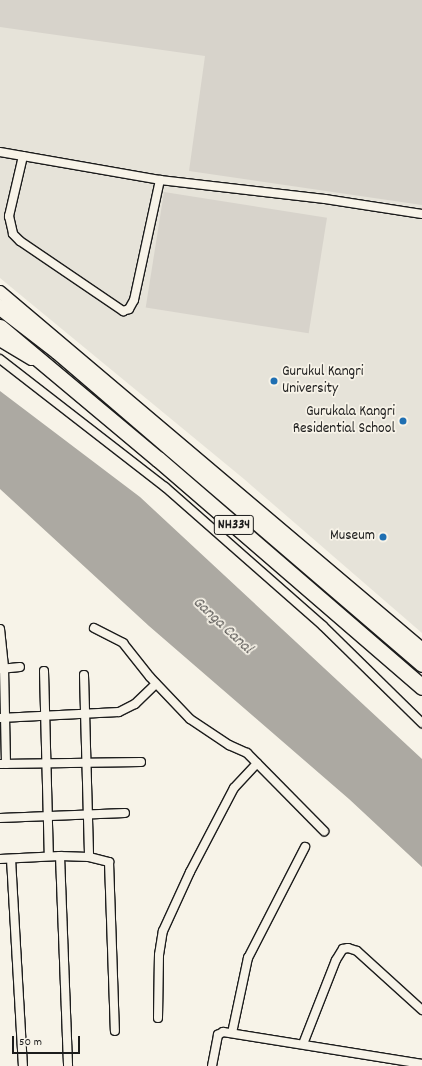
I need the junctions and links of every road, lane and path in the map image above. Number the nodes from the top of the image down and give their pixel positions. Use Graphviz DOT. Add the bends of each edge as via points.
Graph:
graph roads {
  1 [pos="0,152"];
  2 [pos="23,156"];
  3 [pos="160,180"];
  4 [pos="422,214"];
  5 [pos="0,292"];
  6 [pos="0,307"];
  7 [pos="0,327"];
  8 [pos="0,340"];
  9 [pos="0,359"];
  10 [pos="53,370"];
  11 [pos="94,628"];
  12 [pos="0,629"];
  13 [pos="422,650"];
  14 [pos="422,664"];
  15 [pos="20,667"];
  16 [pos="2,668"];
  17 [pos="44,671"];
  18 [pos="84,675"];
  19 [pos="156,684"];
  20 [pos="422,687"];
  21 [pos="86,714"];
  22 [pos="45,716"];
  23 [pos="2,718"];
  24 [pos="422,723"];
  25 [pos="141,762"];
  26 [pos="47,763"];
  27 [pos="88,763"];
  28 [pos="257,763"];
  29 [pos="3,764"];
  30 [pos="125,813"];
  31 [pos="90,814"];
  32 [pos="48,816"];
  33 [pos="0,818"];
  34 [pos="324,831"];
  35 [pos="305,847"];
  36 [pos="49,856"];
  37 [pos="60,856"];
  38 [pos="89,857"];
  39 [pos="0,859"];
  40 [pos="12,859"];
  41 [pos="422,1010"];
  42 [pos="158,1018"];
  43 [pos="115,1031"];
  44 [pos="232,1033"];
  45 [pos="303,1044"];
  46 [pos="422,1064"];
  47 [pos="23,1066"];
  48 [pos="68,1066"];
  49 [pos="212,1066"];
  1 -- 2 [label="street"];
  2 -- 3 [label="street"];
  2 -- 3 [label="street" via="8,216 13,234 123,311 129,309 134,300"];
  3 -- 4 [label="street" via="326,199"];
  5 -- 13 [label="street"];
  6 -- 14 [label="highway, NH334" via="57,351"];
  7 -- 10 [label="highway, NH334"];
  8 -- 10 [label="street"];
  9 -- 24 [label="street" via="165,487 322,626"];
  10 -- 20 [label="highway, NH334"];
  11 -- 19 [label="street" via="123,643"];
  12 -- 16 [label="street"];
  15 -- 16 [label="street"];
  16 -- 23 [label="street"];
  17 -- 22 [label="street"];
  18 -- 21 [label="street"];
  19 -- 21 [label="street" via="135,704 119,712"];
  19 -- 28 [label="street" via="190,719 229,745 247,753"];
  21 -- 22 [label="street"];
  21 -- 27 [label="street"];
  22 -- 23 [label="street"];
  22 -- 26 [label="street"];
  23 -- 29 [label="street"];
  25 -- 27 [label="street"];
  26 -- 27 [label="street"];
  26 -- 29 [label="street"];
  26 -- 32 [label="street"];
  27 -- 31 [label="street"];
  28 -- 34 [label="street"];
  28 -- 42 [label="street" via="234,788 190,872 163,931 159,955"];
  30 -- 31 [label="street"];
  31 -- 32 [label="street"];
  31 -- 38 [label="street"];
  32 -- 33 [label="street"];
  32 -- 36 [label="street"];
  35 -- 44 [label="street" via="248,958"];
  36 -- 37 [label="street"];
  36 -- 40 [label="street"];
  37 -- 38 [label="street"];
  37 -- 48 [label="street"];
  38 -- 43 [label="street" via="106,860 110,864"];
  39 -- 40 [label="street"];
  40 -- 47 [label="street"];
  41 -- 45 [label="street" via="357,951 343,949 336,960"];
  44 -- 45 [label="street"];
  44 -- 49 [label="street" via="218,1034"];
  45 -- 46 [label="street"];
}
